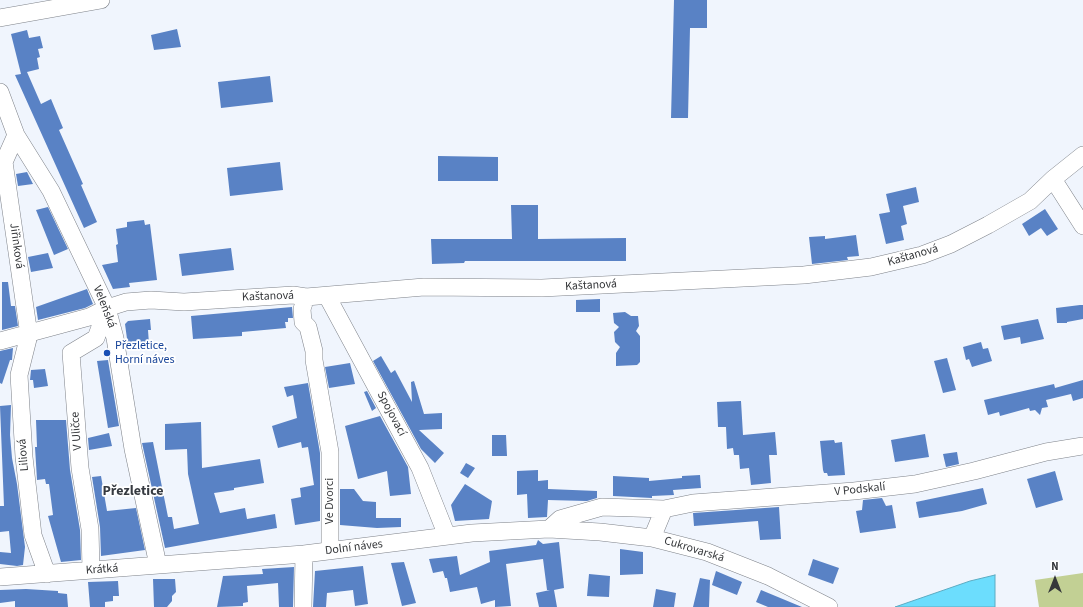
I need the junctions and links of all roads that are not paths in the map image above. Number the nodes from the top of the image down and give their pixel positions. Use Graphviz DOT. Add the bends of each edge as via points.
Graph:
graph roads {
  1 [pos="101,0"];
  2 [pos="0,18"];
  3 [pos="0,92"];
  4 [pos="16,135"];
  5 [pos="0,147"];
  6 [pos="1083,155"];
  7 [pos="1053,179"];
  8 [pos="1083,226"];
  9 [pos="327,296"];
  10 [pos="306,297"];
  11 [pos="107,308"];
  12 [pos="29,335"];
  13 [pos="0,341"];
  14 [pos="1083,446"];
  15 [pos="664,509"];
  16 [pos="549,529"];
  17 [pos="447,536"];
  18 [pos="652,538"];
  19 [pos="330,551"];
  20 [pos="304,554"];
  21 [pos="158,565"];
  22 [pos="91,570"];
  23 [pos="47,574"];
  24 [pos="0,577"];
  25 [pos="303,607"];
  26 [pos="829,607"];
  1 -- 2 [label="street"];
  3 -- 4 [label="street, Veleňská"];
  4 -- 5 [label="street"];
  4 -- 11 [label="street, Veleňská" via="51,191"];
  4 -- 12 [label="street, Jiřinková" via="4,162"];
  6 -- 7 [label="street, Kaštanová"];
  7 -- 8 [label="street"];
  7 -- 9 [label="street, Kaštanová" via="1030,201 951,244 922,255 871,267 836,272 542,288 424,287"];
  9 -- 10 [label="street, Kaštanová"];
  9 -- 17 [label="street, Spojovací" via="420,468"];
  10 -- 11 [label="street, Kaštanová" via="293,295 184,302 151,300 126,302"];
  10 -- 19 [label="street, Ve Dvorci" via="302,309 303,322 308,327 314,351 330,452"];
  11 -- 12 [label="street, Kaštanová" via="89,317"];
  11 -- 21 [label="street, Veleňská" via="116,338 134,449"];
  11 -- 22 [label="street, V Uličce" via="96,338 71,353 80,468 90,529"];
  12 -- 13 [label="street, Kaštanová"];
  12 -- 23 [label="street, Liliová" via="18,375 24,458 33,535"];
  14 -- 15 [label="street, V Podskalí" via="1046,452 974,472 915,484 693,503"];
  15 -- 16 [label="street, V Podskalí" via="602,507 560,519"];
  15 -- 18 [label="street"];
  16 -- 17 [label="street, Dolní náves"];
  16 -- 18 [label="street, Cukrovarská"];
  17 -- 19 [label="street, Dolní náves"];
  18 -- 26 [label="street, Cukrovarská" via="706,552 768,576"];
  19 -- 20 [label="street, Dolní náves"];
  20 -- 21 [label="street, Dolní náves"];
  20 -- 25 [label="street"];
  21 -- 22 [label="street, Krátká"];
  22 -- 23 [label="street, Krátká"];
  23 -- 24 [label="street, Krátká"];
}
